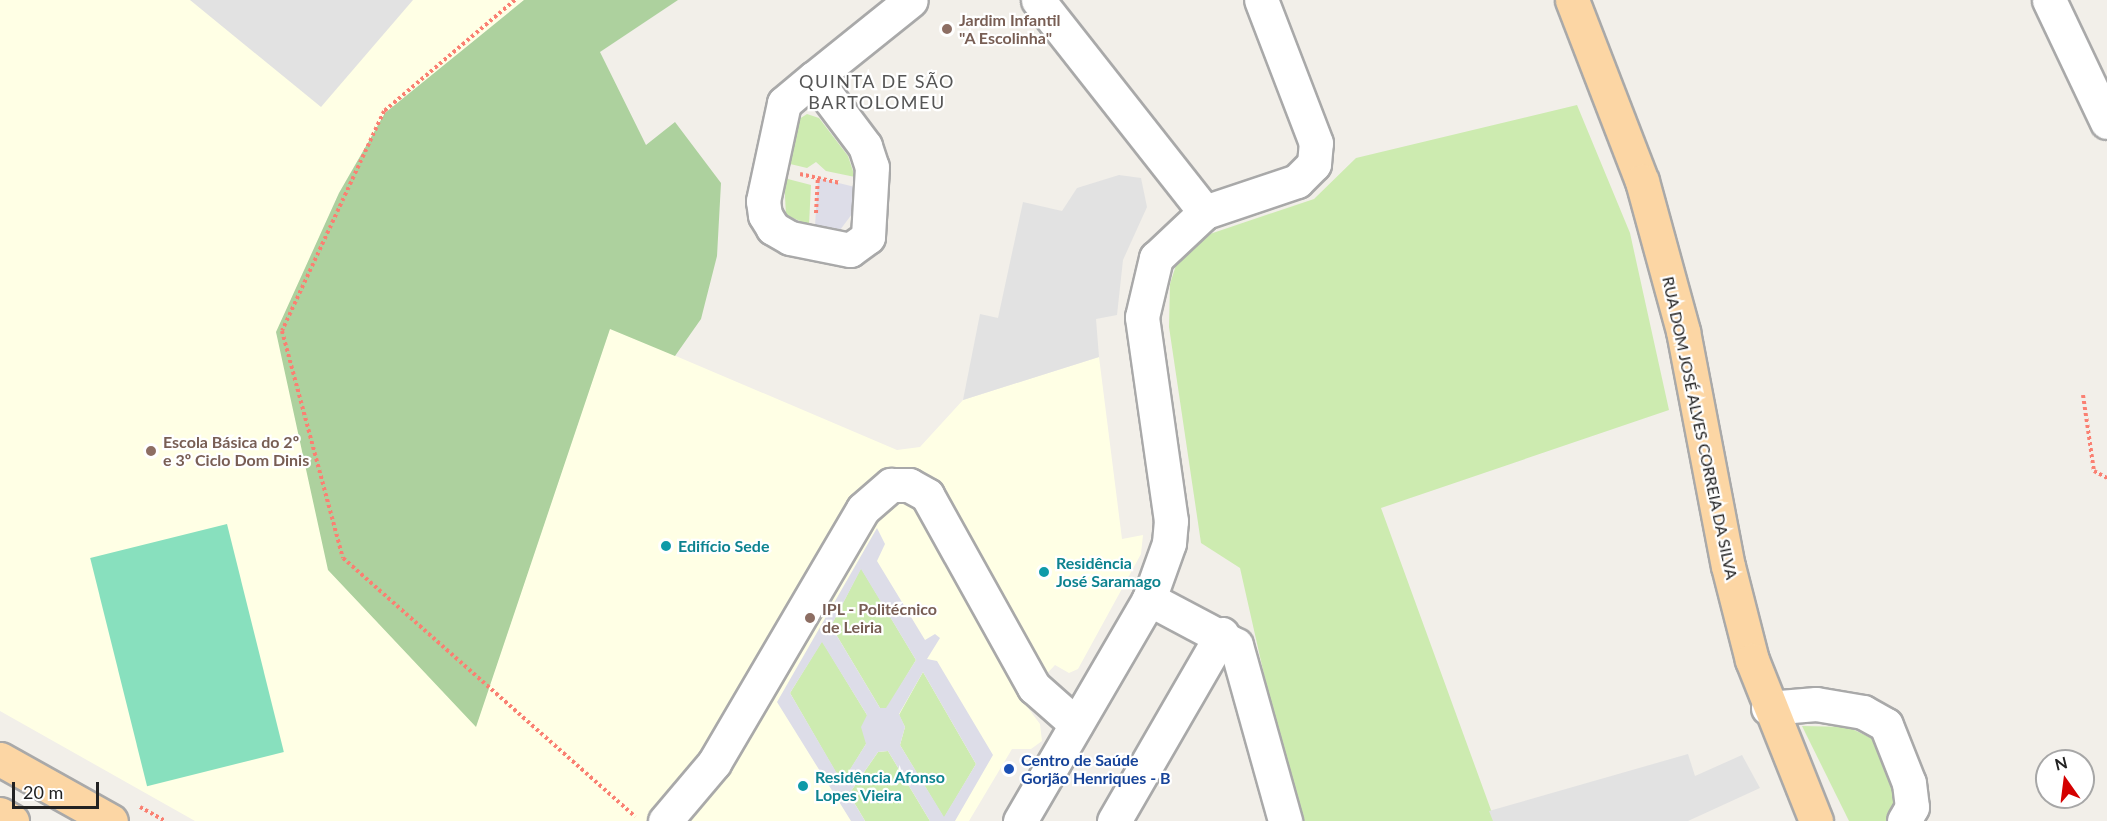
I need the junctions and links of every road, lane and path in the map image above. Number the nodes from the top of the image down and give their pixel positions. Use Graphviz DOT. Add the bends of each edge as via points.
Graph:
graph roads {
  1 [pos="515,0"];
  2 [pos="911,0"];
  3 [pos="1038,0"];
  4 [pos="1261,0"];
  5 [pos="1572,0"];
  6 [pos="2049,0"];
  7 [pos="814,78"];
  8 [pos="2099,81"];
  9 [pos="2107,122"];
  10 [pos="771,167"];
  11 [pos="871,191"];
  12 [pos="1205,212"];
  13 [pos="2083,395"];
  14 [pos="2107,478"];
  15 [pos="1149,599"];
  16 [pos="1222,634"];
  17 [pos="1768,708"];
  18 [pos="1076,724"];
  19 [pos="0,759"];
  20 [pos="0,814"];
  21 [pos="12,821"];
  22 [pos="111,821"];
  23 [pos="640,821"];
  24 [pos="665,821"];
  25 [pos="1020,821"];
  26 [pos="1114,821"];
  27 [pos="1285,821"];
  28 [pos="1816,821"];
  29 [pos="1904,821"];
  1 -- 23 [label="path" via="384,111 282,331 343,558"];
  2 -- 7 [label="street"];
  3 -- 12 [label="street"];
  4 -- 12 [label="street" via="1316,143 1314,164 1297,181"];
  5 -- 17 [label="main road, RUA DOM JOSÉ ALVES CORREIA DA SILVA" via="1629,139 1664,258 1728,566"];
  6 -- 8 [label="street"];
  7 -- 10 [label="street" via="784,103"];
  7 -- 11 [label="street" via="865,146 872,167"];
  8 -- 9 [label="street"];
  10 -- 11 [label="path"];
  10 -- 11 [label="street" via="765,214 773,228 790,238 857,249 868,237"];
  12 -- 15 [label="street" via="1165,245 1144,297 1147,374 1171,521 1164,563"];
  13 -- 14 [label="path" via="2094,471"];
  15 -- 16 [label="street"];
  15 -- 18 [label="street"];
  16 -- 26 [label="street"];
  16 -- 27 [label="street" via="1236,645 1243,662"];
  17 -- 28 [label="main road, RUA DOM JOSÉ ALVES CORREIA DA SILVA"];
  17 -- 29 [label="street" via="1816,704 1863,711 1887,725 1909,783 1912,807"];
  18 -- 24 [label="street" via="1034,687 927,495 909,485 891,485 862,509 714,763"];
  18 -- 25 [label="street"];
  19 -- 22 [label="main road"];
  20 -- 21 [label="main road"];
}
